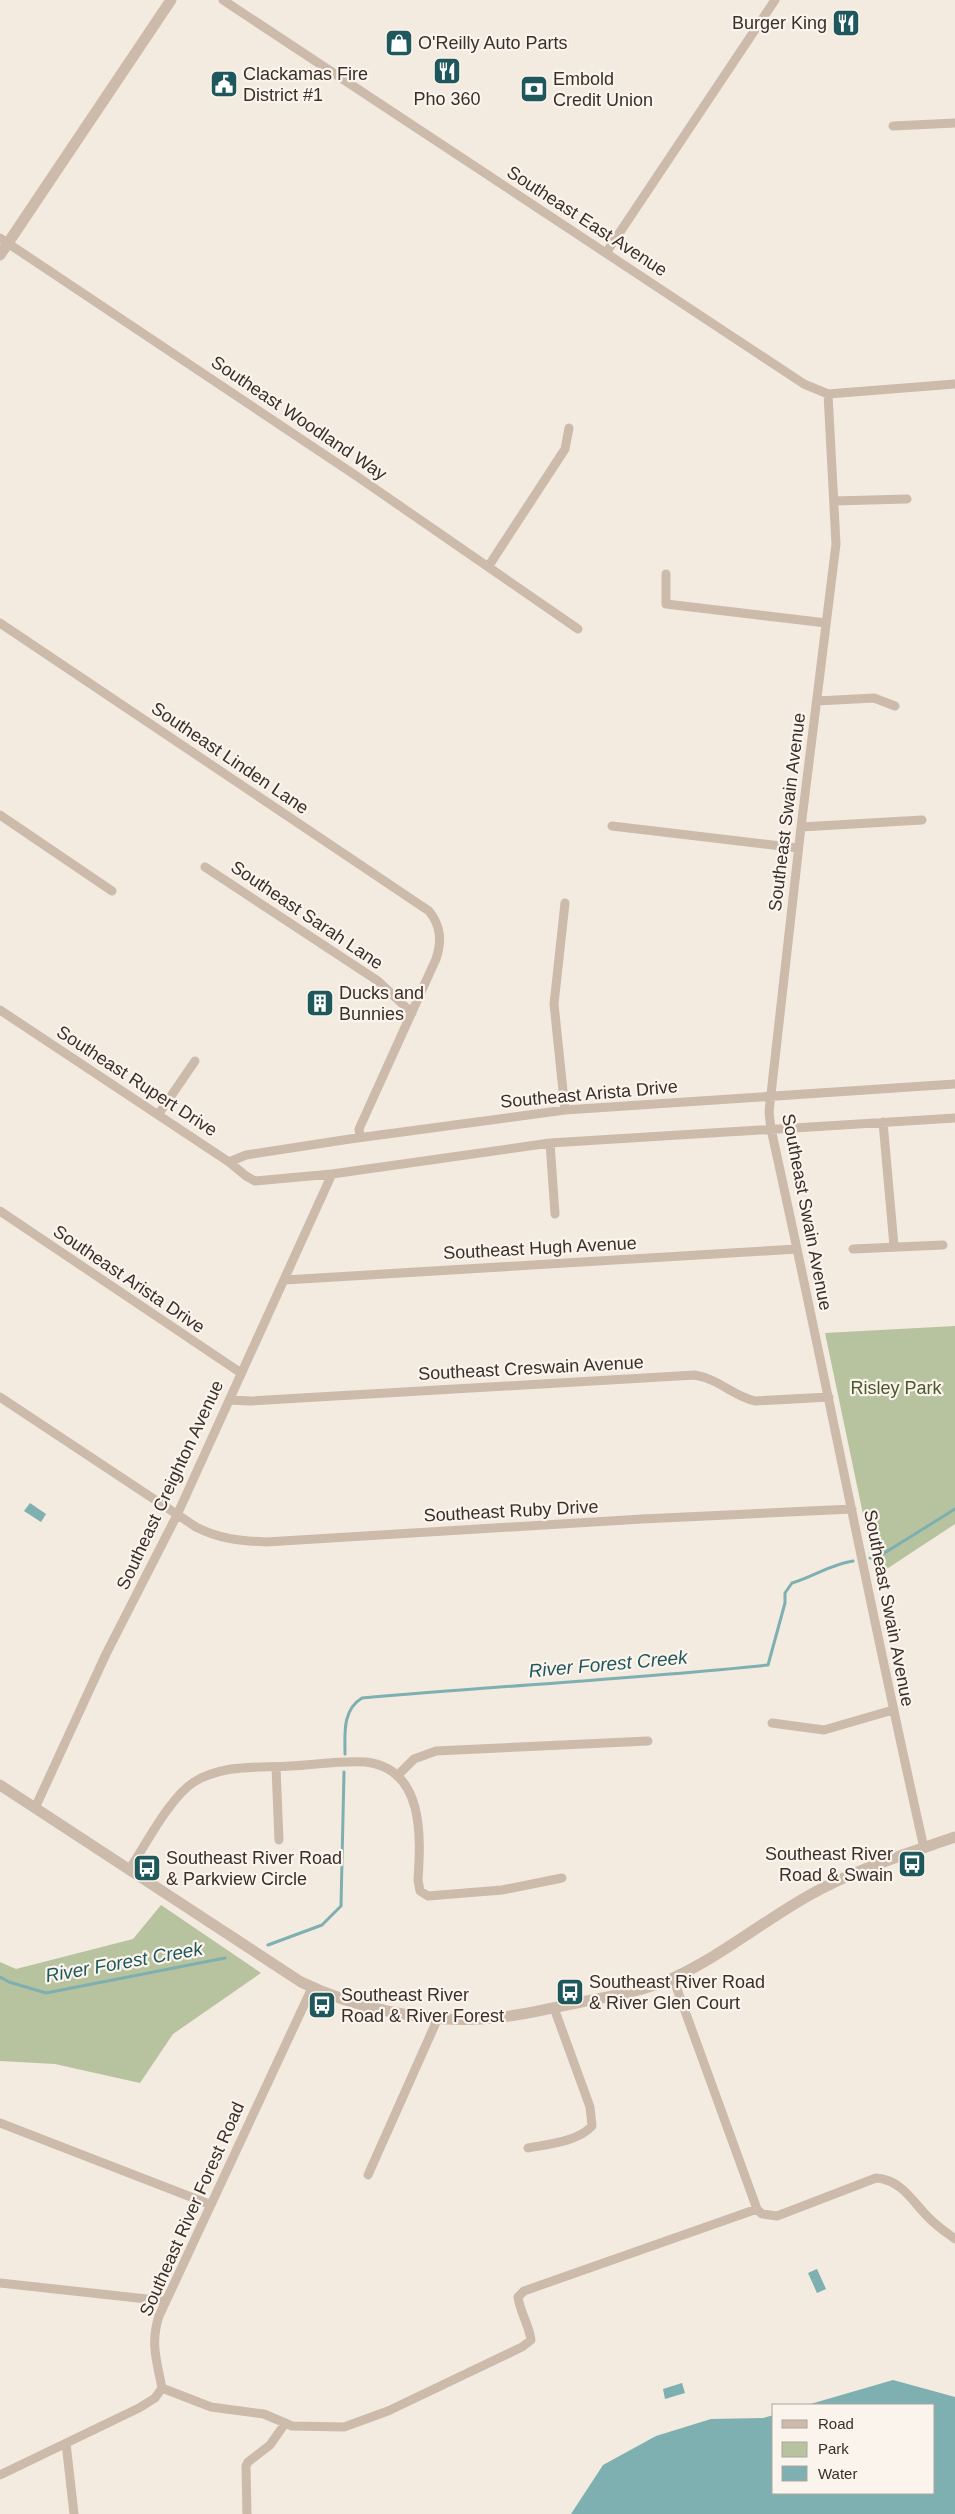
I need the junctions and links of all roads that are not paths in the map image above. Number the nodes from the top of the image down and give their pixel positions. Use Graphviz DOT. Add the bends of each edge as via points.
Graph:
graph roads {
  1 [pos="171,0"];
  2 [pos="223,0"];
  3 [pos="775,0"];
  4 [pos="955,123"];
  5 [pos="893,126"];
  6 [pos="4,240"];
  7 [pos="606,253"];
  8 [pos="0,255"];
  9 [pos="955,384"];
  10 [pos="828,394"];
  11 [pos="569,428"];
  12 [pos="907,499"];
  13 [pos="834,502"];
  14 [pos="488,567"];
  15 [pos="666,574"];
  16 [pos="0,623"];
  17 [pos="826,623"];
  18 [pos="578,629"];
  19 [pos="817,700"];
  20 [pos="895,706"];
  21 [pos="0,815"];
  22 [pos="922,820"];
  23 [pos="612,826"];
  24 [pos="801,828"];
  25 [pos="798,848"];
  26 [pos="205,867"];
  27 [pos="112,891"];
  28 [pos="565,903"];
  29 [pos="0,1010"];
  30 [pos="412,1013"];
  31 [pos="195,1061"];
  32 [pos="955,1084"];
  33 [pos="770,1097"];
  34 [pos="565,1110"];
  35 [pos="158,1115"];
  36 [pos="955,1118"];
  37 [pos="883,1122"];
  38 [pos="771,1128"];
  39 [pos="360,1137"];
  40 [pos="550,1143"];
  41 [pos="230,1162"];
  42 [pos="332,1174"];
  43 [pos="0,1211"];
  44 [pos="555,1214"];
  45 [pos="943,1245"];
  46 [pos="894,1246"];
  47 [pos="853,1248"];
  48 [pos="797,1249"];
  49 [pos="285,1280"];
  50 [pos="241,1373"];
  51 [pos="0,1397"];
  52 [pos="829,1397"];
  53 [pos="229,1400"];
  54 [pos="852,1509"];
  55 [pos="177,1515"];
  56 [pos="893,1710"];
  57 [pos="772,1723"];
  58 [pos="648,1742"];
  59 [pos="276,1767"];
  60 [pos="397,1776"];
  61 [pos="0,1785"];
  62 [pos="35,1808"];
  63 [pos="955,1836"];
  64 [pos="279,1840"];
  65 [pos="924,1848"];
  66 [pos="129,1870"];
  67 [pos="562,1878"];
  68 [pos="673,1978"];
  69 [pos="312,1988"];
  70 [pos="554,2008"];
  71 [pos="438,2018"];
  72 [pos="0,2123"];
  73 [pos="528,2148"];
  74 [pos="368,2175"];
  75 [pos="210,2204"];
  76 [pos="757,2209"];
  77 [pos="955,2239"];
  78 [pos="0,2283"];
  79 [pos="165,2301"];
  80 [pos="162,2388"];
  81 [pos="284,2424"];
  82 [pos="66,2443"];
  83 [pos="0,2475"];
  84 [pos="74,2514"];
  85 [pos="246,2514"];
  1 -- 6 [label="street"];
  2 -- 7 [label="street, Southeast East Avenue"];
  3 -- 7 [label="street"];
  4 -- 5 [label="street"];
  6 -- 8 [label="street"];
  6 -- 14 [label="street, Southeast Woodland Way"];
  7 -- 10 [label="street, Southeast East Avenue" via="804,384"];
  9 -- 10 [label="street, Southeast East Avenue"];
  10 -- 13 [label="street, Southeast Swain Avenue"];
  11 -- 14 [label="street" via="565,450"];
  12 -- 13 [label="street"];
  13 -- 17 [label="street, Southeast Swain Avenue" via="836,544"];
  14 -- 18 [label="street, Southeast Woodland Way"];
  15 -- 17 [label="street" via="666,604"];
  16 -- 30 [label="street, Southeast Linden Lane" via="429,911 438,924 440,940 436,959"];
  17 -- 19 [label="street, Southeast Swain Avenue"];
  19 -- 20 [label="street" via="874,698"];
  19 -- 24 [label="street, Southeast Swain Avenue"];
  21 -- 27 [label="street"];
  22 -- 24 [label="street"];
  23 -- 25 [label="street"];
  24 -- 25 [label="street, Southeast Swain Avenue"];
  25 -- 33 [label="street, Southeast Swain Avenue"];
  26 -- 30 [label="street, Southeast Sarah Lane" via="378,981"];
  28 -- 34 [label="street" via="554,1004"];
  29 -- 35 [label="street, Southeast Rupert Drive"];
  30 -- 39 [label="street" via="359,1129"];
  31 -- 35 [label="street"];
  32 -- 33 [label="street, Southeast Arista Drive"];
  33 -- 34 [label="street, Southeast Arista Drive"];
  33 -- 38 [label="street, Southeast Swain Avenue"];
  34 -- 39 [label="street, Southeast Arista Drive"];
  35 -- 41 [label="street, Southeast Rupert Drive"];
  36 -- 37 [label="street"];
  37 -- 38 [label="street"];
  37 -- 46 [label="street"];
  38 -- 40 [label="street"];
  38 -- 48 [label="street, Southeast Swain Avenue"];
  39 -- 41 [label="street, Southeast Arista Drive" via="246,1155"];
  40 -- 42 [label="street"];
  40 -- 44 [label="street"];
  41 -- 42 [label="street, Southeast Rupert Drive" via="255,1181"];
  42 -- 49 [label="street, Southeast Creighton Avenue"];
  43 -- 50 [label="street, Southeast Arista Drive"];
  45 -- 46 [label="street"];
  46 -- 47 [label="street"];
  48 -- 49 [label="street, Southeast Hugh Avenue"];
  48 -- 52 [label="street, Southeast Swain Avenue"];
  49 -- 50 [label="street, Southeast Creighton Avenue"];
  50 -- 53 [label="street, Southeast Creighton Avenue"];
  51 -- 55 [label="street, Southeast Ruby Drive"];
  52 -- 53 [label="street, Southeast Creswain Avenue" via="755,1401 711,1378 695,1375"];
  52 -- 54 [label="street, Southeast Swain Avenue"];
  53 -- 55 [label="street, Southeast Creighton Avenue"];
  54 -- 55 [label="street, Southeast Ruby Drive" via="266,1542 217,1536"];
  54 -- 56 [label="street, Southeast Swain Avenue"];
  55 -- 62 [label="street, Southeast Creighton Avenue" via="106,1654"];
  56 -- 57 [label="street" via="824,1730"];
  56 -- 65 [label="street, Southeast Swain Avenue"];
  58 -- 60 [label="street" via="436,1752 414,1759"];
  59 -- 60 [label="street" via="364,1762 383,1767"];
  59 -- 64 [label="street"];
  59 -- 66 [label="street" via="223,1770 192,1783 174,1801"];
  60 -- 67 [label="street" via="410,1792 416,1810 420,1891 428,1896 502,1890"];
  61 -- 62 [label="street"];
  62 -- 66 [label="street"];
  63 -- 65 [label="street"];
  65 -- 68 [label="street" via="825,1887 723,1951"];
  66 -- 69 [label="street" via="282,1972"];
  68 -- 70 [label="street" via="639,1990"];
  68 -- 76 [label="street"];
  69 -- 71 [label="street" via="378,2008"];
  69 -- 75 [label="street, Southeast River Forest Road"];
  70 -- 71 [label="street" via="482,2019"];
  70 -- 73 [label="street" via="590,2106 592,2126 585,2133"];
  71 -- 74 [label="street"];
  72 -- 75 [label="street"];
  75 -- 79 [label="street, Southeast River Forest Road"];
  76 -- 77 [label="street" via="762,2214 777,2216 876,2178 888,2179"];
  76 -- 81 [label="street" via="524,2291 518,2297 519,2306 531,2340 388,2411 344,2427"];
  78 -- 79 [label="street"];
  79 -- 80 [label="street, Southeast River Forest Road" via="156,2325 153,2348"];
  80 -- 81 [label="street" via="211,2407 264,2414"];
  80 -- 82 [label="street" via="156,2398 139,2408"];
  81 -- 85 [label="street" via="270,2445 246,2466"];
  82 -- 83 [label="street"];
  82 -- 84 [label="street"];
}
